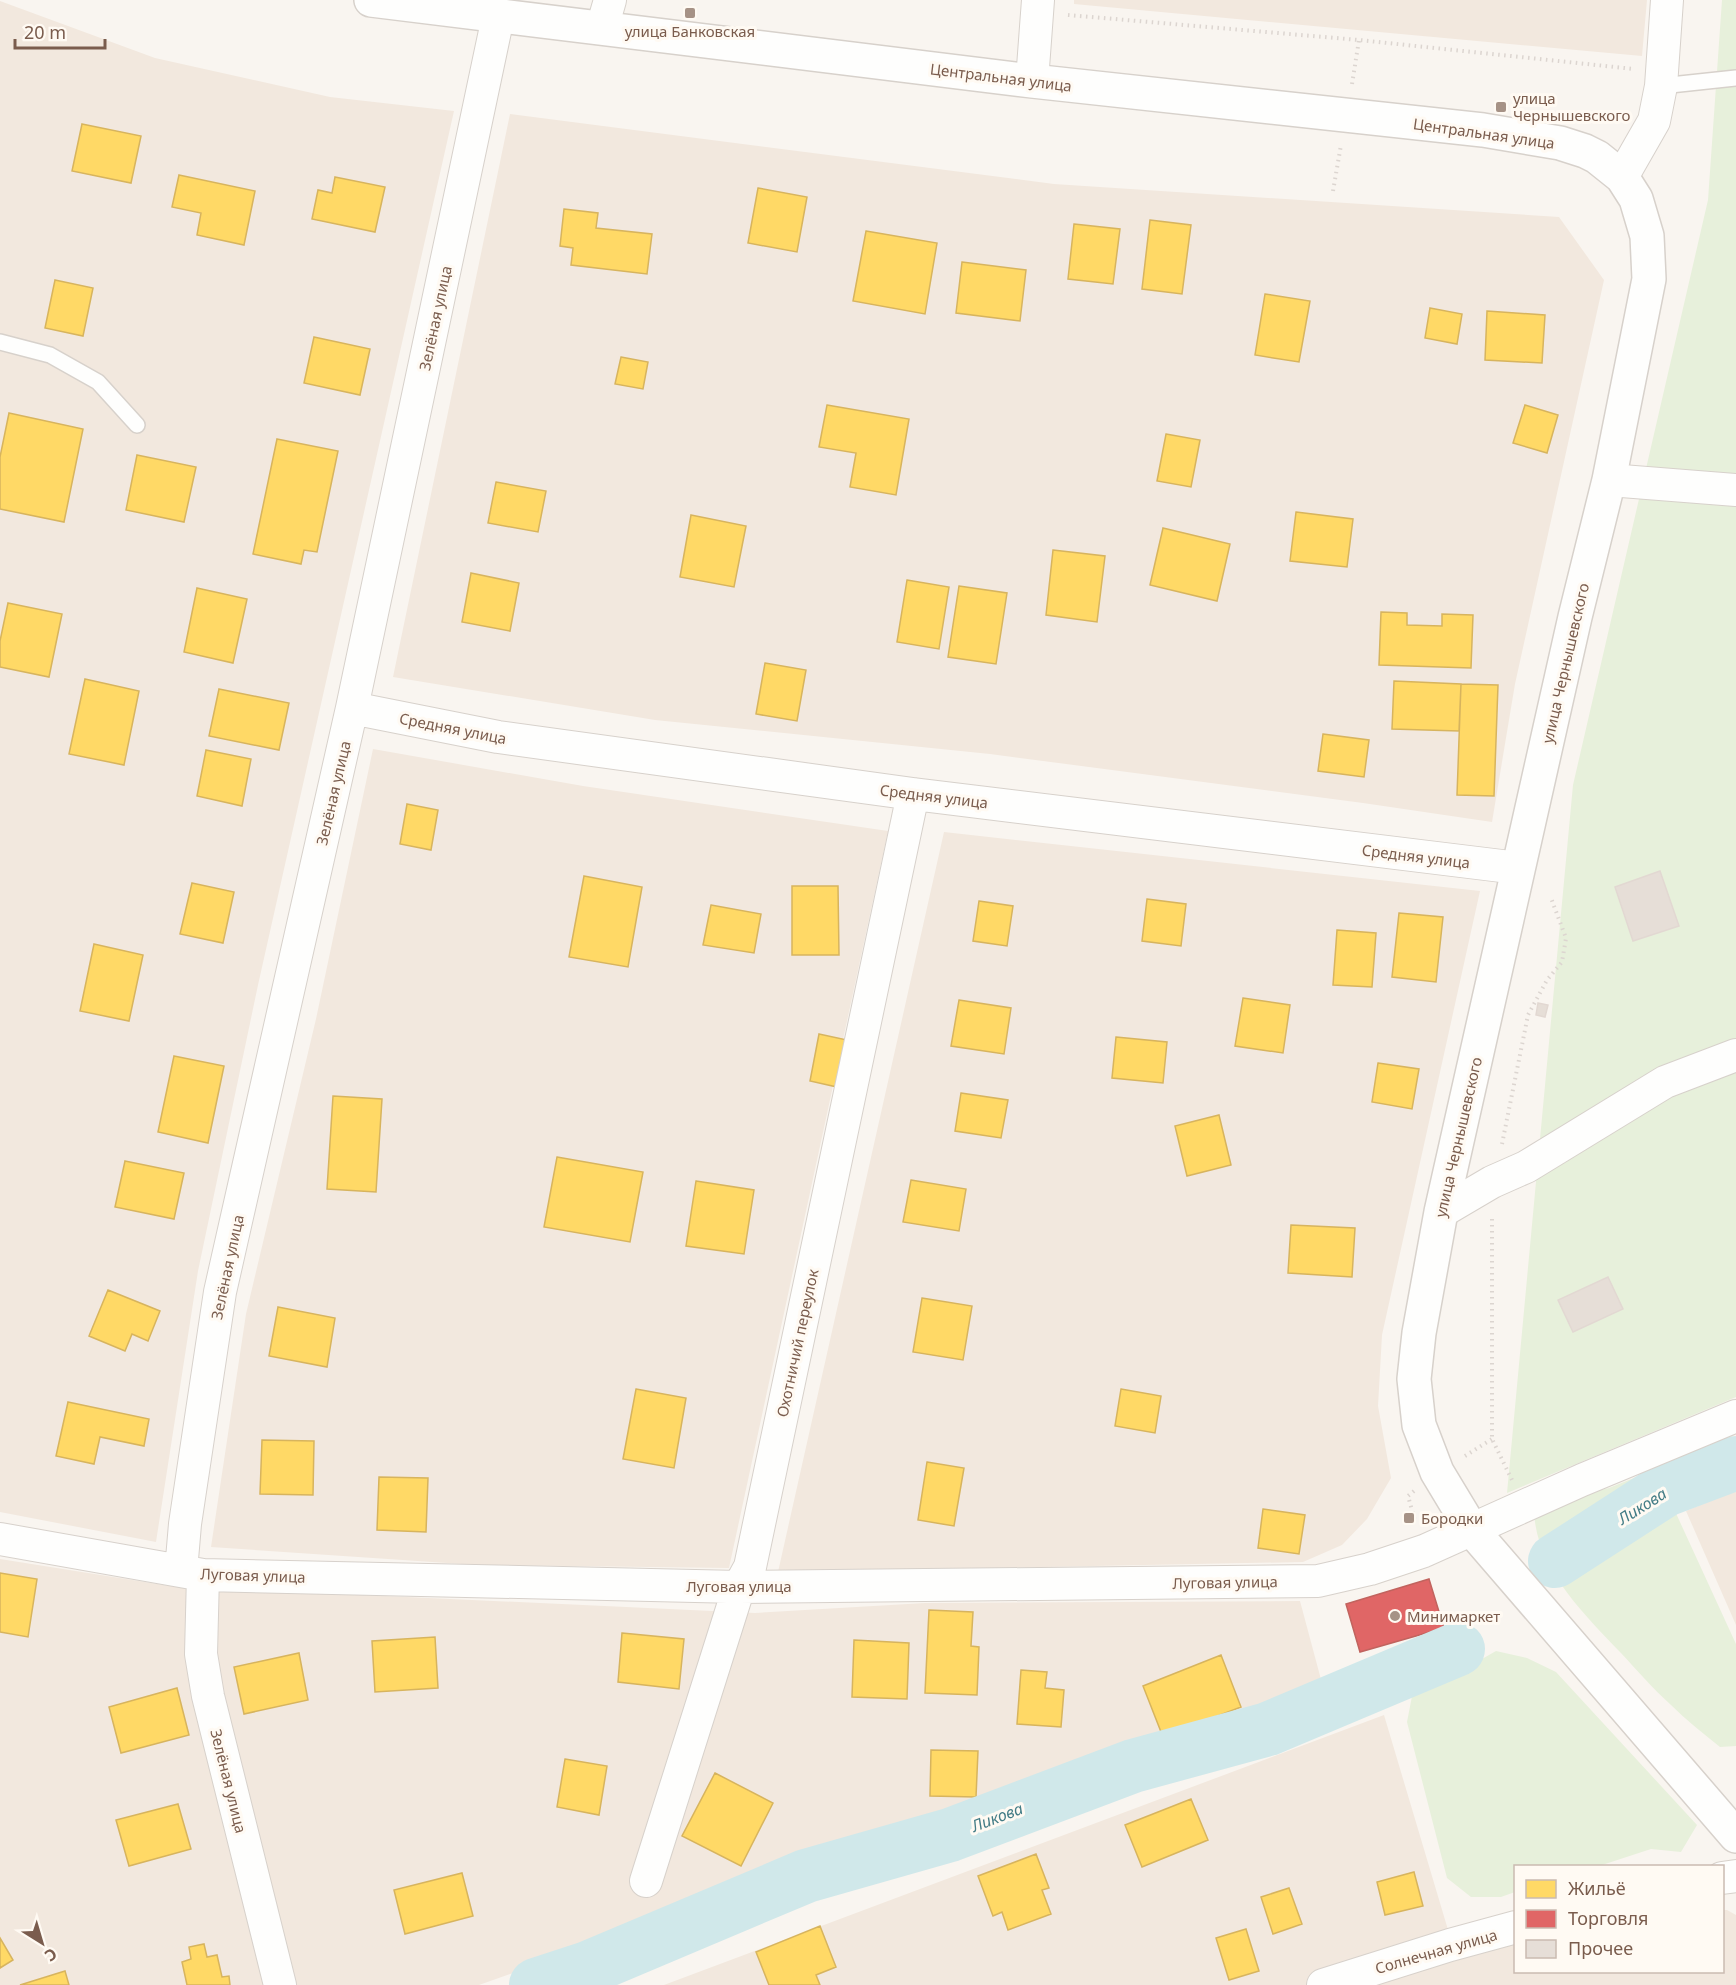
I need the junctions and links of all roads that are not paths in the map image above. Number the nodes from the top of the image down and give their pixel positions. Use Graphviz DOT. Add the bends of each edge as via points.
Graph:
graph roads {
  1 [pos="1666,0"];
  2 [pos="378,1"];
  3 [pos="1038,6"];
  4 [pos="606,14"];
  5 [pos="498,17"];
  6 [pos="1736,78"];
  7 [pos="1661,79"];
  8 [pos="1032,81"];
  9 [pos="1622,177"];
  10 [pos="0,342"];
  11 [pos="137,425"];
  12 [pos="1609,480"];
  13 [pos="1736,490"];
  14 [pos="352,708"];
  15 [pos="913,794"];
  16 [pos="1518,868"];
  17 [pos="1736,1055"];
  18 [pos="1441,1212"];
  19 [pos="1736,1416"];
  20 [pos="1472,1530"];
  21 [pos="0,1539"];
  22 [pos="192,1573"];
  23 [pos="739,1587"];
  24 [pos="1736,1836"];
  25 [pos="646,1881"];
  26 [pos="1514,1928"];
  27 [pos="280,1985"];
  28 [pos="1323,1985"];
  1 -- 7 [label="street"];
  2 -- 5 [label="street, Центральная улица"];
  3 -- 8 [label="street"];
  4 -- 5 [label="street, Центральная улица"];
  4 -- 8 [label="street, Центральная улица"];
  5 -- 14 [label="street, Зелёная улица"];
  6 -- 7 [label="lane"];
  7 -- 9 [label="street" via="1654,121"];
  8 -- 9 [label="street, Центральная улица" via="1483,130 1585,151"];
  9 -- 12 [label="street, улица Чернышевского" via="1636,199 1647,236 1649,279"];
  10 -- 11 [label="lane" via="50,354 98,382"];
  12 -- 13 [label="street"];
  12 -- 16 [label="street, улица Чернышевского"];
  14 -- 15 [label="street, Средняя улица" via="498,737"];
  14 -- 22 [label="street, Зелёная улица" via="220,1292 185,1524"];
  15 -- 16 [label="street, Средняя улица"];
  15 -- 23 [label="street, Охотничий переулок" via="750,1567"];
  16 -- 18 [label="street, улица Чернышевского"];
  17 -- 18 [label="street" via="1665,1082 1526,1167"];
  18 -- 20 [label="street, улица Чернышевского" via="1414,1379 1419,1425 1437,1472"];
  19 -- 20 [label="street, Луговая улица"];
  20 -- 23 [label="street, Луговая улица" via="1424,1551 1318,1581"];
  20 -- 24 [label="street, улица Чернышевского"];
  21 -- 22 [label="street, Луговая улица"];
  22 -- 23 [label="street, Луговая улица"];
  22 -- 27 [label="street, Зелёная улица" via="208,1696"];
  23 -- 25 [label="street, Охотничий переулок"];
  26 -- 28 [label="street, Солнечная улица"];
}
